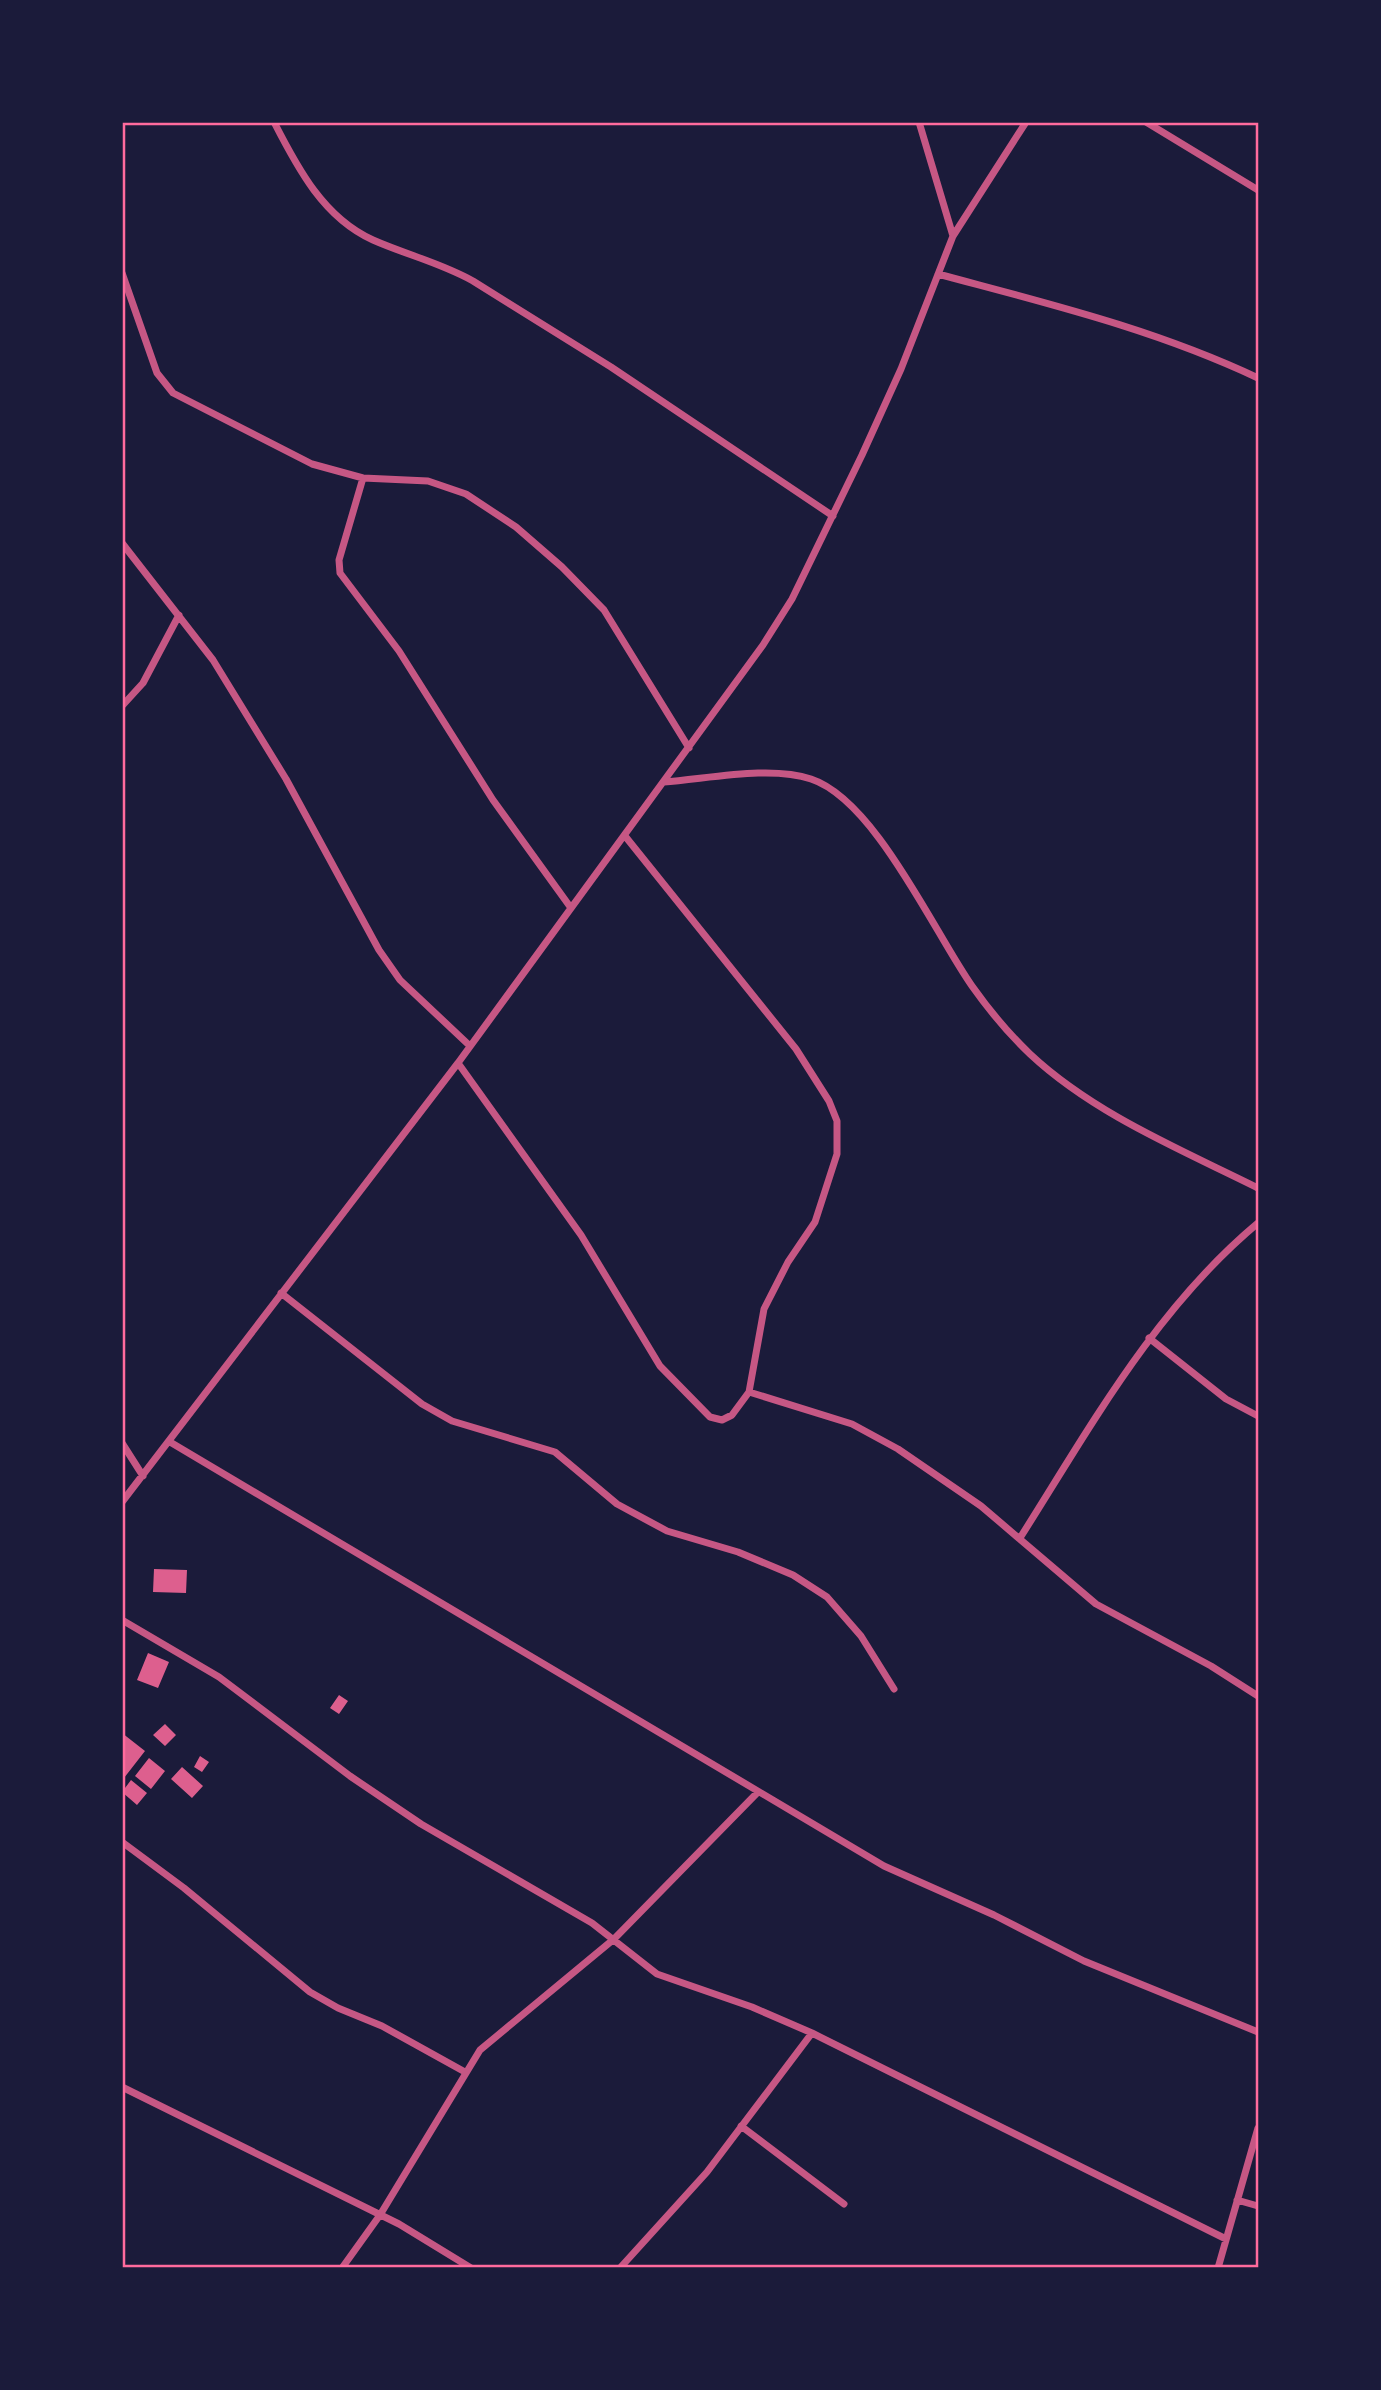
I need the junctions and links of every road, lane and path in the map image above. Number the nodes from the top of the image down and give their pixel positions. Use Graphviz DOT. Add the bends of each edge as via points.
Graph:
graph roads {
  1 [pos="274,122"];
  2 [pos="919,122"];
  3 [pos="1026,122"];
  4 [pos="1146,122"];
  5 [pos="1258,190"];
  6 [pos="953,236"];
  7 [pos="122,273"];
  8 [pos="938,274"];
  9 [pos="1258,378"];
  10 [pos="363,478"];
  11 [pos="833,516"];
  12 [pos="122,543"];
  13 [pos="179,615"];
  14 [pos="122,706"];
  15 [pos="689,748"];
  16 [pos="664,782"];
  17 [pos="625,836"];
  18 [pos="572,908"];
  19 [pos="470,1046"];
  20 [pos="458,1063"];
  21 [pos="1258,1188"];
  22 [pos="1258,1223"];
  23 [pos="281,1293"];
  24 [pos="1149,1338"];
  25 [pos="749,1392"];
  26 [pos="1258,1416"];
  27 [pos="170,1442"];
  28 [pos="122,1443"];
  29 [pos="143,1476"];
  30 [pos="122,1503"];
  31 [pos="1020,1538"];
  32 [pos="122,1620"];
  33 [pos="894,1689"];
  34 [pos="1258,1696"];
  35 [pos="758,1792"];
  36 [pos="122,1842"];
  37 [pos="614,1939"];
  38 [pos="1258,2032"];
  39 [pos="812,2033"];
  40 [pos="465,2072"];
  41 [pos="122,2087"];
  42 [pos="741,2126"];
  43 [pos="1258,2128"];
  44 [pos="1237,2200"];
  45 [pos="844,2204"];
  46 [pos="1258,2206"];
  47 [pos="380,2215"];
  48 [pos="1226,2239"];
  49 [pos="342,2267"];
  50 [pos="471,2267"];
  51 [pos="620,2267"];
  52 [pos="1217,2267"];
  1 -- 11 [label="street" via="314,191 349,227 474,281"];
  2 -- 6 [label="street"];
  3 -- 6 [label="street"];
  4 -- 5 [label="street"];
  6 -- 8 [label="street"];
  7 -- 10 [label="street" via="157,373 173,393 312,464"];
  8 -- 9 [label="street" via="1137,328"];
  8 -- 11 [label="street" via="901,369"];
  10 -- 15 [label="street" via="428,481 466,494 516,527 604,610"];
  10 -- 18 [label="street" via="339,560 340,573 399,651 493,800"];
  11 -- 15 [label="street" via="792,599"];
  12 -- 13 [label="street"];
  13 -- 14 [label="street" via="143,683"];
  13 -- 19 [label="street" via="213,660 286,779 379,950 400,980"];
  15 -- 16 [label="street"];
  16 -- 17 [label="street"];
  16 -- 21 [label="street" via="784,773 814,779 868,824 908,880 971,985 1032,1055 1126,1120"];
  17 -- 18 [label="street"];
  17 -- 25 [label="street" via="796,1049 837,1121 837,1154 815,1222 764,1309"];
  18 -- 19 [label="street"];
  19 -- 20 [label="street"];
  20 -- 23 [label="street"];
  20 -- 25 [label="street" via="581,1234 660,1366 710,1417 722,1420 732,1415"];
  22 -- 24 [label="street" via="1187,1292"];
  23 -- 27 [label="street"];
  23 -- 33 [label="street" via="422,1404 452,1421 555,1452 617,1504 667,1531 793,1574 827,1597 861,1636"];
  24 -- 26 [label="street" via="1226,1399"];
  24 -- 31 [label="street"];
  25 -- 31 [label="street" via="873,1434 981,1506"];
  27 -- 29 [label="street"];
  27 -- 35 [label="street"];
  28 -- 29 [label="street"];
  29 -- 30 [label="street"];
  31 -- 34 [label="street" via="1096,1604"];
  32 -- 37 [label="street" via="219,1677 402,1811"];
  35 -- 37 [label="street"];
  35 -- 38 [label="street" via="884,1866 1084,1961"];
  36 -- 40 [label="street" via="310,1992"];
  37 -- 39 [label="street" via="657,1974"];
  37 -- 40 [label="street" via="496,2035"];
  39 -- 42 [label="street"];
  39 -- 48 [label="street"];
  40 -- 47 [label="street"];
  41 -- 47 [label="street"];
  42 -- 45 [label="street"];
  42 -- 51 [label="street" via="707,2172"];
  43 -- 44 [label="street"];
  44 -- 46 [label="street"];
  44 -- 48 [label="street"];
  47 -- 49 [label="street"];
  47 -- 50 [label="street"];
  48 -- 52 [label="street"];
}
